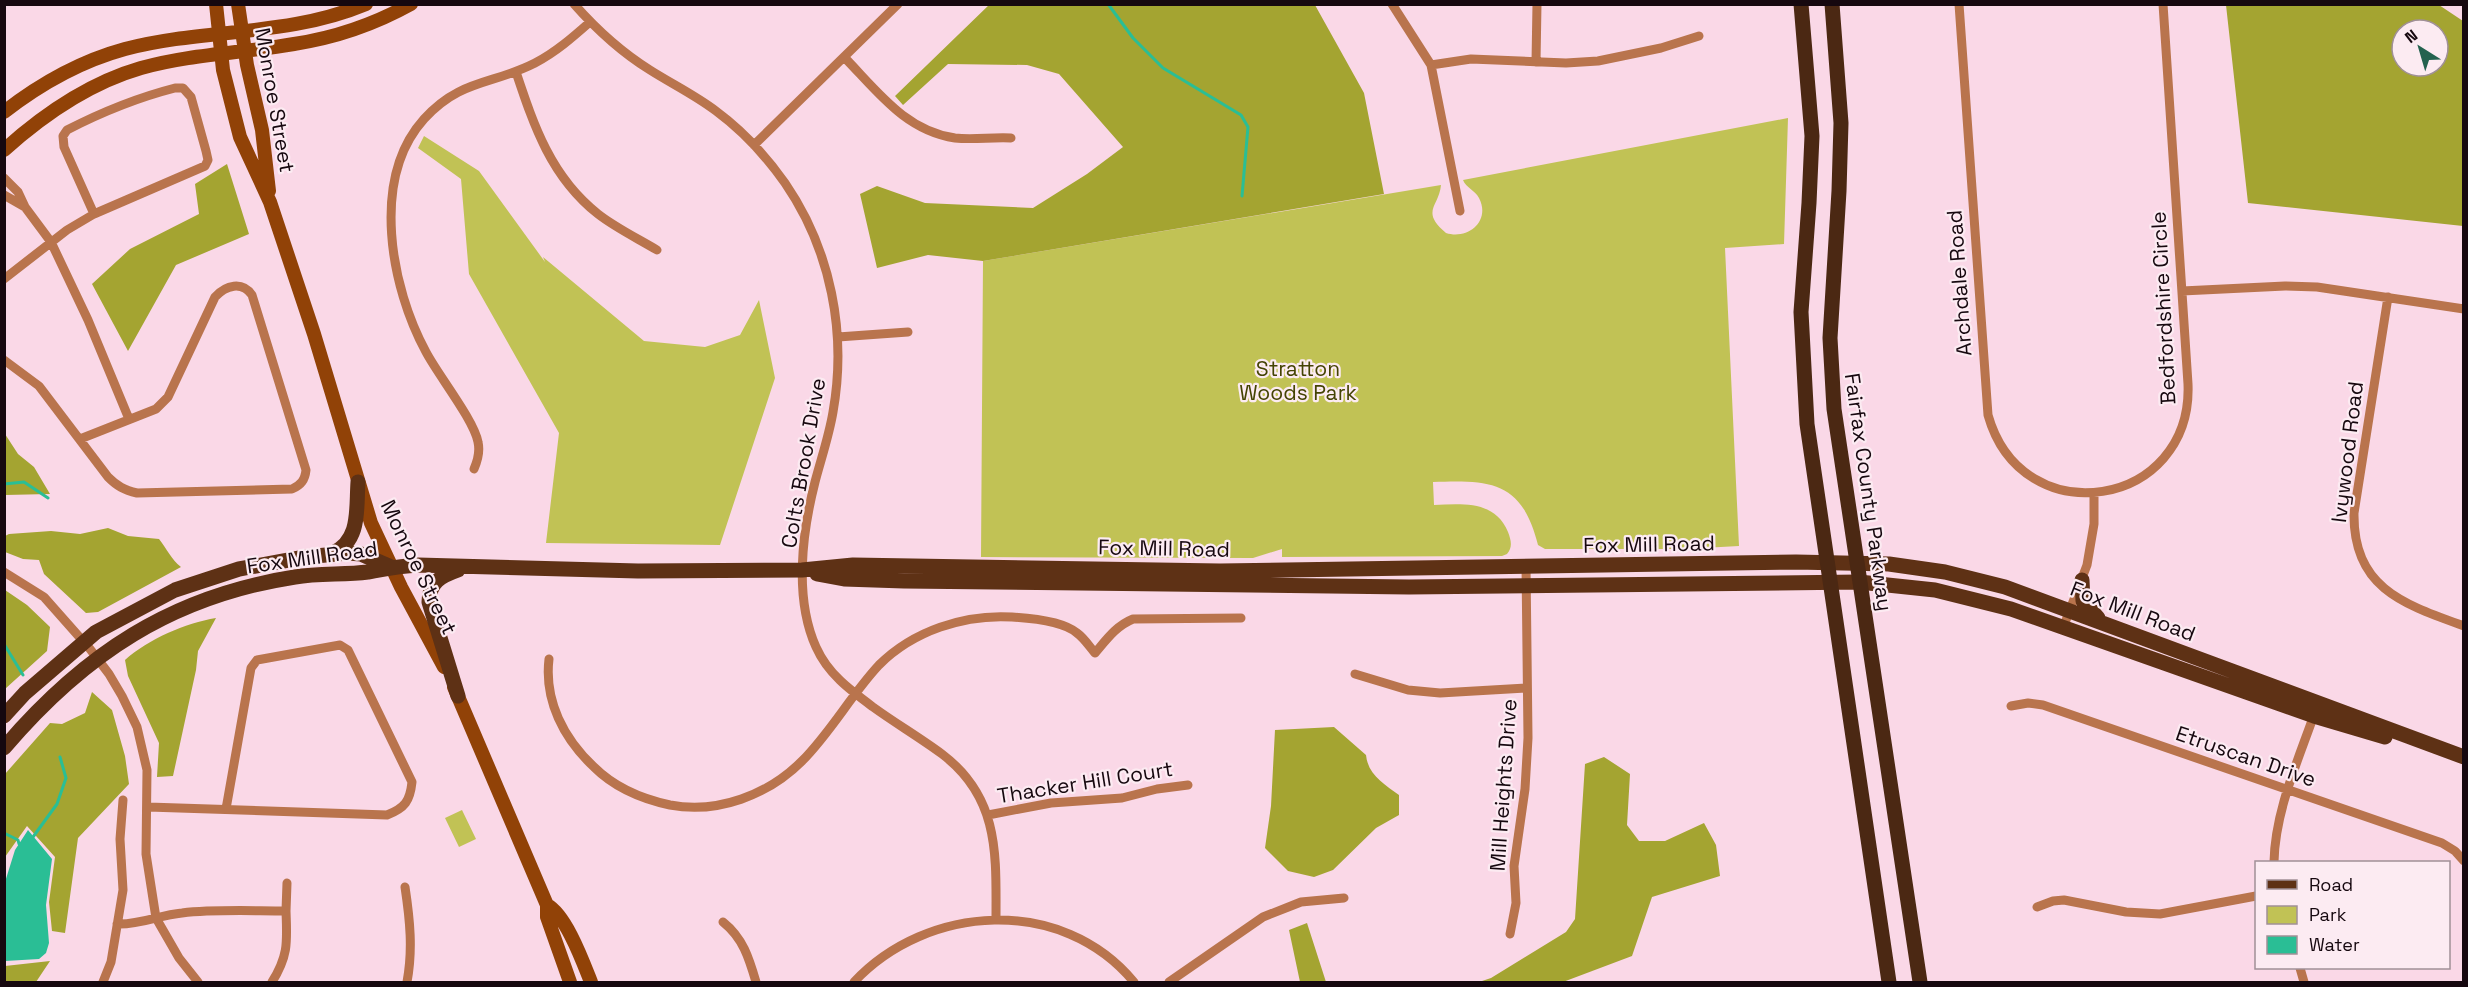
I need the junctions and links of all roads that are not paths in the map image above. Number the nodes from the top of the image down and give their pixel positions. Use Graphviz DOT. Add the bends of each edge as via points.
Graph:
graph roads {
  1 [pos="216,4"];
  2 [pos="238,4"];
  3 [pos="366,4"];
  4 [pos="411,4"];
  5 [pos="574,4"];
  6 [pos="898,4"];
  7 [pos="1392,4"];
  8 [pos="1537,4"];
  9 [pos="1802,4"];
  10 [pos="1832,4"];
  11 [pos="1959,4"];
  12 [pos="2163,4"];
  13 [pos="590,22"];
  14 [pos="242,33"];
  15 [pos="219,36"];
  16 [pos="1699,36"];
  17 [pos="244,51"];
  18 [pos="220,54"];
  19 [pos="845,58"];
  20 [pos="1536,62"];
  21 [pos="1431,65"];
  22 [pos="516,72"];
  23 [pos="4,112"];
  24 [pos="1011,138"];
  25 [pos="754,145"];
  26 [pos="4,150"];
  27 [pos="4,178"];
  28 [pos="4,195"];
  29 [pos="270,202"];
  30 [pos="25,207"];
  31 [pos="1461,211"];
  32 [pos="94,214"];
  33 [pos="51,242"];
  34 [pos="657,250"];
  35 [pos="4,279"];
  36 [pos="2182,291"];
  37 [pos="2388,297"];
  38 [pos="2463,309"];
  39 [pos="908,332"];
  40 [pos="838,337"];
  41 [pos="4,360"];
  42 [pos="129,419"];
  43 [pos="80,439"];
  44 [pos="474,469"];
  45 [pos="358,482"];
  46 [pos="2094,493"];
  47 [pos="328,555"];
  48 [pos="1827,562"];
  49 [pos="1857,563"];
  50 [pos="1526,566"];
  51 [pos="391,567"];
  52 [pos="469,567"];
  53 [pos="802,570"];
  54 [pos="4,572"];
  55 [pos="2082,580"];
  56 [pos="1830,582"];
  57 [pos="1859,582"];
  58 [pos="1526,586"];
  59 [pos="2070,610"];
  60 [pos="1241,618"];
  61 [pos="2103,622"];
  62 [pos="2463,626"];
  63 [pos="2063,628"];
  64 [pos="91,649"];
  65 [pos="549,658"];
  66 [pos="1355,674"];
  67 [pos="1527,688"];
  68 [pos="854,693"];
  69 [pos="458,696"];
  70 [pos="2011,706"];
  71 [pos="2317,709"];
  72 [pos="4,716"];
  73 [pos="4,748"];
  74 [pos="2463,757"];
  75 [pos="2463,763"];
  76 [pos="1188,785"];
  77 [pos="2289,789"];
  78 [pos="123,800"];
  79 [pos="148,807"];
  80 [pos="226,809"];
  81 [pos="988,815"];
  82 [pos="2274,861"];
  83 [pos="2463,861"];
  84 [pos="288,883"];
  85 [pos="405,887"];
  86 [pos="2255,896"];
  87 [pos="1344,898"];
  88 [pos="547,905"];
  89 [pos="2037,906"];
  90 [pos="286,911"];
  91 [pos="156,918"];
  92 [pos="996,920"];
  93 [pos="723,921"];
  94 [pos="117,924"];
  95 [pos="1510,934"];
  96 [pos="103,982"];
  97 [pos="198,982"];
  98 [pos="272,982"];
  99 [pos="407,982"];
  100 [pos="570,982"];
  101 [pos="591,982"];
  102 [pos="756,982"];
  103 [pos="854,982"];
  104 [pos="1134,982"];
  105 [pos="1169,982"];
  106 [pos="1889,982"];
  107 [pos="1920,982"];
  1 -- 15 [label="main road, Monroe Street"];
  2 -- 14 [label="main road, Monroe Street"];
  3 -- 14 [label="main road" via="314,21"];
  4 -- 17 [label="main road" via="376,21 324,38"];
  5 -- 13 [label="street, Colts Brook Drive"];
  6 -- 19 [label="street"];
  7 -- 21 [label="street"];
  8 -- 20 [label="street"];
  9 -- 48 [label="highway" via="1812,159 1802,334 1807,424"];
  10 -- 49 [label="highway, Fairfax County Parkway" via="1841,155 1831,365 1836,428"];
  11 -- 46 [label="street, Archdale Road" via="1988,415 1998,441 2021,469 2052,487"];
  12 -- 36 [label="street, Bedfordshire Circle"];
  13 -- 22 [label="street" via="553,52"];
  13 -- 25 [label="street, Colts Brook Drive" via="633,58 717,112"];
  14 -- 15 [label="main road"];
  14 -- 17 [label="main road, Monroe Street"];
  15 -- 18 [label="main road, Monroe Street"];
  15 -- 23 [label="main road" via="141,46 96,59 53,79"];
  16 -- 20 [label="street" via="1629,56"];
  17 -- 18 [label="main road"];
  17 -- 29 [label="main road, Monroe Street" via="262,130"];
  18 -- 26 [label="main road" via="156,64 110,79 51,112"];
  18 -- 29 [label="main road, Monroe Street" via="240,137"];
  19 -- 24 [label="street" via="896,111 929,132 958,138"];
  19 -- 25 [label="street"];
  20 -- 21 [label="street" via="1471,59"];
  21 -- 31 [label="street"];
  22 -- 34 [label="street" via="542,145 566,182 597,213"];
  22 -- 44 [label="street" via="462,89 433,109 405,147 394,182 392,238 403,296 426,353 475,431 479,453"];
  25 -- 40 [label="street, Colts Brook Drive" via="785,184 812,232 830,284"];
  27 -- 30 [label="street" via="18,192"];
  28 -- 30 [label="street"];
  29 -- 45 [label="main road, Monroe Street"];
  30 -- 33 [label="street"];
  32 -- 32 [label="street" via="205,166 208,160 191,97 183,88 135,98 103,111 63,135 63,147"];
  32 -- 33 [label="street"];
  33 -- 35 [label="street"];
  33 -- 42 [label="street"];
  36 -- 37 [label="street" via="2285,286"];
  36 -- 46 [label="street, Bedfordshire Circle" via="2188,401 2179,434 2167,453 2143,476 2124,486"];
  37 -- 38 [label="street"];
  37 -- 62 [label="street, Ivywood Road" via="2354,513 2356,544 2369,570 2391,594 2417,609"];
  39 -- 40 [label="street"];
  40 -- 53 [label="street, Colts Brook Drive" via="833,414 809,509"];
  41 -- 43 [label="street" via="39,386"];
  42 -- 43 [label="street"];
  42 -- 43 [label="street" via="156,409 168,397 215,297 232,286 240,286 252,295 305,477 292,489 137,493 114,483"];
  45 -- 47 [label="main road" via="353,535 343,548"];
  45 -- 51 [label="main road, Monroe Street"];
  46 -- 55 [label="street" via="2091,545"];
  47 -- 51 [label="main road, Fox Mill Road" via="361,554"];
  47 -- 64 [label="main road, Fox Mill Road" via="270,562 207,578 146,604 96,632"];
  48 -- 49 [label="main road, Fox Mill Road"];
  48 -- 50 [label="main road, Fox Mill Road"];
  48 -- 56 [label="highway"];
  49 -- 57 [label="highway, Fairfax County Parkway"];
  49 -- 59 [label="main road, Fox Mill Road" via="1955,574 2005,586"];
  50 -- 53 [label="main road, Fox Mill Road" via="1220,571 853,565"];
  50 -- 58 [label="street, Mill Heights Drive"];
  51 -- 52 [label="main road, Fox Mill Road"];
  51 -- 64 [label="main road, Fox Mill Road" via="298,576 221,594"];
  51 -- 69 [label="main road, Monroe Street"];
  52 -- 53 [label="main road, Fox Mill Road"];
  52 -- 69 [label="main road" via="436,580 429,592"];
  53 -- 58 [label="main road, Fox Mill Road" via="844,579 904,581"];
  53 -- 68 [label="street, Colts Brook Drive" via="815,644 834,676"];
  54 -- 64 [label="street" via="45,597"];
  55 -- 59 [label="street"];
  55 -- 61 [label="main road" via="2085,604"];
  56 -- 57 [label="main road, Fox Mill Road"];
  56 -- 58 [label="main road, Fox Mill Road"];
  56 -- 106 [label="highway"];
  57 -- 63 [label="main road, Fox Mill Road" via="1965,596"];
  57 -- 107 [label="highway, Fairfax County Parkway"];
  58 -- 67 [label="street, Mill Heights Drive"];
  59 -- 61 [label="main road, Fox Mill Road"];
  59 -- 63 [label="street"];
  60 -- 68 [label="street" via="1133,619 1122,623 1095,653 1076,631 1034,618 990,615 944,625 907,643"];
  61 -- 71 [label="main road, Fox Mill Road"];
  63 -- 71 [label="main road, Fox Mill Road"];
  64 -- 72 [label="main road, Fox Mill Road" via="25,693"];
  64 -- 73 [label="main road, Fox Mill Road"];
  64 -- 79 [label="street" via="114,681 136,727 147,770"];
  65 -- 68 [label="street" via="552,705 567,737 582,756 622,789 679,806 723,804 775,783 802,761"];
  66 -- 67 [label="street" via="1408,690 1440,693"];
  67 -- 95 [label="street, Mill Heights Drive" via="1525,789 1514,866 1516,903"];
  68 -- 81 [label="street, Colts Brook Drive" via="955,765 975,789"];
  69 -- 88 [label="main road, Monroe Street"];
  70 -- 77 [label="street, Etruscan Drive" via="2043,705"];
  71 -- 74 [label="main road, Fox Mill Road"];
  71 -- 75 [label="main road, Fox Mill Road"];
  71 -- 77 [label="street"];
  76 -- 81 [label="street, Thacker Hill Court" via="1122,798 1051,803"];
  77 -- 82 [label="street" via="2277,826"];
  77 -- 83 [label="street, Etruscan Drive" via="2442,843"];
  78 -- 94 [label="street" via="123,890"];
  79 -- 80 [label="street"];
  79 -- 91 [label="street" via="146,854"];
  80 -- 80 [label="street" via="387,814 401,809 411,794 412,782 348,650 340,645 257,660 251,668"];
  81 -- 92 [label="street, Colts Brook Drive" via="996,856"];
  84 -- 90 [label="street"];
  85 -- 99 [label="street" via="411,921"];
  86 -- 89 [label="street" via="2160,914 2064,900"];
  87 -- 105 [label="street" via="1301,902 1263,917"];
  88 -- 100 [label="main road, Monroe Street" via="547,917"];
  88 -- 101 [label="main road, Monroe Street" via="555,909"];
  90 -- 91 [label="street" via="182,913"];
  90 -- 98 [label="street" via="288,947"];
  91 -- 94 [label="street" via="137,924"];
  91 -- 97 [label="street"];
  92 -- 103 [label="street" via="968,921 910,939 868,967"];
  92 -- 104 [label="street" via="1030,923 1072,936 1107,958"];
  93 -- 102 [label="street" via="742,942"];
  94 -- 96 [label="street" via="111,962"];
}
